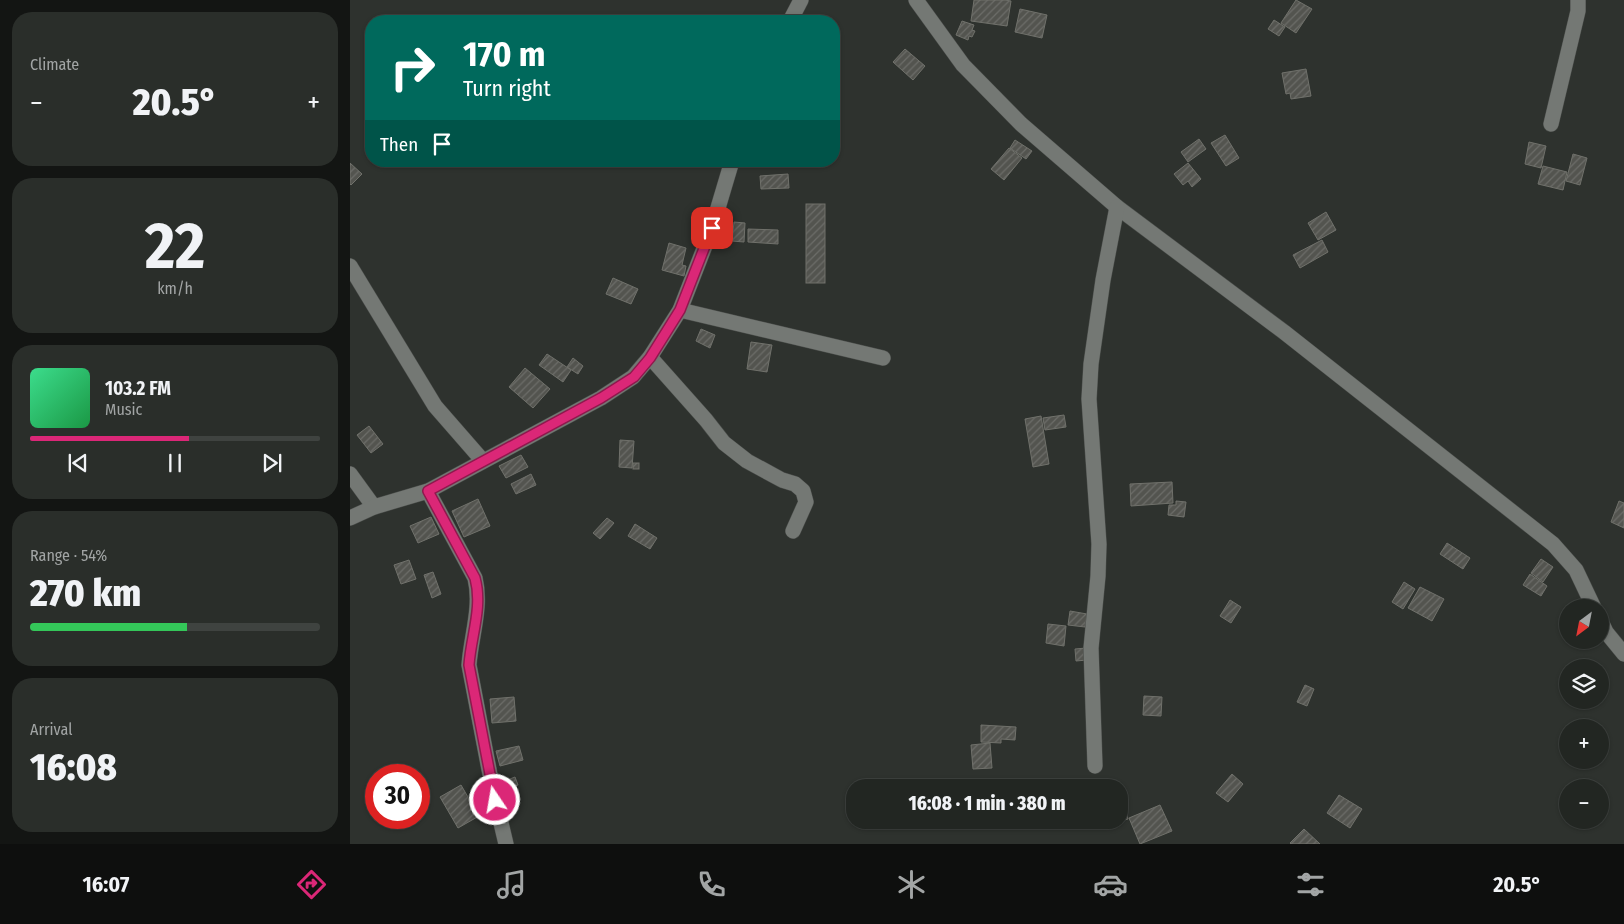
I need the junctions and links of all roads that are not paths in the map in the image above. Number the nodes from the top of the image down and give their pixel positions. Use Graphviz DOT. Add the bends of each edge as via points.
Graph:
graph roads {
  1 [pos="801,0"];
  2 [pos="916,0"];
  3 [pos="1578,0"];
  4 [pos="793,15"];
  5 [pos="1551,124"];
  6 [pos="730,167"];
  7 [pos="1117,207"];
  8 [pos="350,266"];
  9 [pos="680,310"];
  10 [pos="650,358"];
  11 [pos="883,358"];
  12 [pos="483,461"];
  13 [pos="350,474"];
  14 [pos="428,491"];
  15 [pos="374,508"];
  16 [pos="350,518"];
  17 [pos="793,531"];
  18 [pos="1590,599"];
  19 [pos="1609,636"];
  20 [pos="1624,654"];
  21 [pos="1095,766"];
  22 [pos="506,844"];
  1 -- 4 [label="street"];
  2 -- 7 [label="street" via="970,71 1021,124"];
  3 -- 5 [label="street"];
  6 -- 9 [label="street" via="712,228"];
  7 -- 18 [label="street" via="1284,332 1553,544 1576,570"];
  7 -- 21 [label="street" via="1091,364 1089,399 1099,544 1091,648"];
  8 -- 12 [label="street" via="435,406"];
  9 -- 10 [label="street"];
  9 -- 11 [label="street"];
  10 -- 12 [label="street" via="634,377 601,398"];
  10 -- 17 [label="street" via="724,443 747,460 803,491 806,502"];
  12 -- 14 [label="street"];
  13 -- 15 [label="street"];
  14 -- 15 [label="street"];
  14 -- 22 [label="street" via="478,588 469,665"];
  15 -- 16 [label="street"];
  19 -- 20 [label="street"];
}
